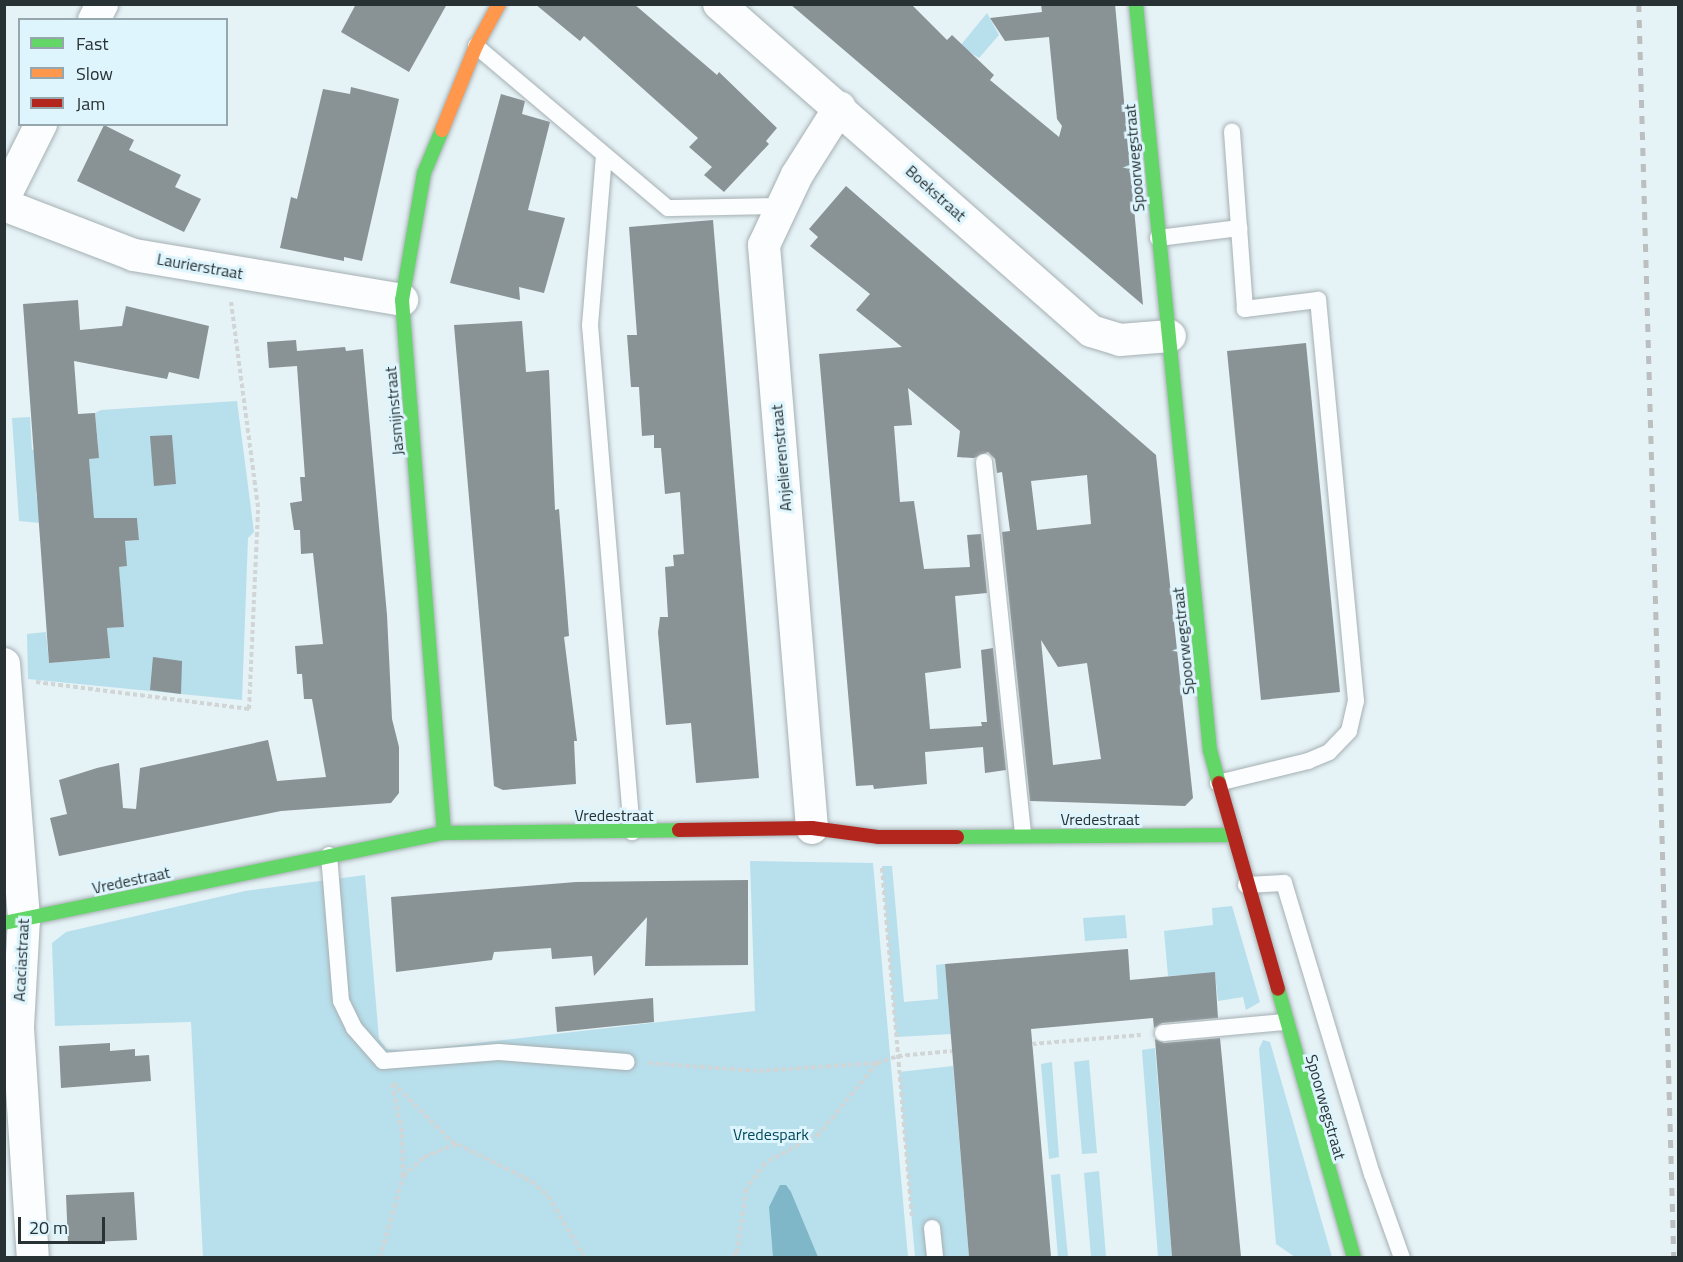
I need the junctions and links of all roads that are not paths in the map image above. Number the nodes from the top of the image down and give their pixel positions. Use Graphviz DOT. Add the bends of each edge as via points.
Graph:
graph roads {
  1 [pos="102,4"];
  2 [pos="499,4"];
  3 [pos="719,4"];
  4 [pos="1136,4"];
  5 [pos="95,18"];
  6 [pos="476,46"];
  7 [pos="840,108"];
  8 [pos="1232,131"];
  9 [pos="25,138"];
  10 [pos="604,155"];
  11 [pos="4,198"];
  12 [pos="4,206"];
  13 [pos="783,206"];
  14 [pos="1239,228"];
  15 [pos="1158,238"];
  16 [pos="402,300"];
  17 [pos="1170,336"];
  18 [pos="984,462"];
  19 [pos="5,671"];
  20 [pos="1218,783"];
  21 [pos="812,828"];
  22 [pos="444,832"];
  23 [pos="632,832"];
  24 [pos="1023,835"];
  25 [pos="1233,835"];
  26 [pos="329,855"];
  27 [pos="1246,885"];
  28 [pos="14,921"];
  29 [pos="1285,1022"];
  30 [pos="1163,1033"];
  31 [pos="627,1062"];
  32 [pos="932,1228"];
  33 [pos="33,1257"];
  34 [pos="935,1257"];
  35 [pos="1354,1257"];
  36 [pos="1402,1257"];
  1 -- 5 [label="street"];
  2 -- 6 [label="street, Jasmijnstraat"];
  3 -- 7 [label="street, Boekstraat"];
  4 -- 15 [label="street, Spoorwegstraat"];
  6 -- 10 [label="lane"];
  6 -- 16 [label="street, Jasmijnstraat" via="424,173"];
  7 -- 13 [label="street, Anjelierenstraat"];
  7 -- 17 [label="street, Boekstraat" via="1091,331 1120,340"];
  8 -- 14 [label="lane"];
  9 -- 11 [label="street"];
  10 -- 13 [label="lane" via="668,208"];
  10 -- 23 [label="lane" via="590,326"];
  12 -- 16 [label="street, Laurierstraat" via="134,255"];
  13 -- 21 [label="street, Anjelierenstraat" via="764,245"];
  14 -- 15 [label="lane"];
  14 -- 20 [label="lane" via="1245,309 1318,300 1356,701 1349,731 1329,752 1308,761"];
  15 -- 17 [label="street, Spoorwegstraat"];
  16 -- 22 [label="street, Jasmijnstraat"];
  17 -- 20 [label="street, Spoorwegstraat" via="1210,750"];
  18 -- 24 [label="lane"];
  19 -- 28 [label="street, Acaciastraat"];
  20 -- 25 [label="street, Spoorwegstraat"];
  21 -- 23 [label="street, Vredestraat"];
  21 -- 24 [label="street, Vredestraat" via="879,837"];
  22 -- 23 [label="street, Vredestraat"];
  22 -- 26 [label="street, Vredestraat"];
  24 -- 25 [label="street, Vredestraat"];
  25 -- 27 [label="street, Spoorwegstraat"];
  26 -- 28 [label="street, Vredestraat"];
  26 -- 31 [label="lane" via="341,1001 354,1028 383,1061 499,1052"];
  27 -- 29 [label="street, Spoorwegstraat"];
  27 -- 36 [label="lane" via="1284,883 1372,1174"];
  28 -- 33 [label="street, Acaciastraat"];
  29 -- 30 [label="lane"];
  29 -- 35 [label="street, Spoorwegstraat"];
  32 -- 34 [label="lane"];
}
